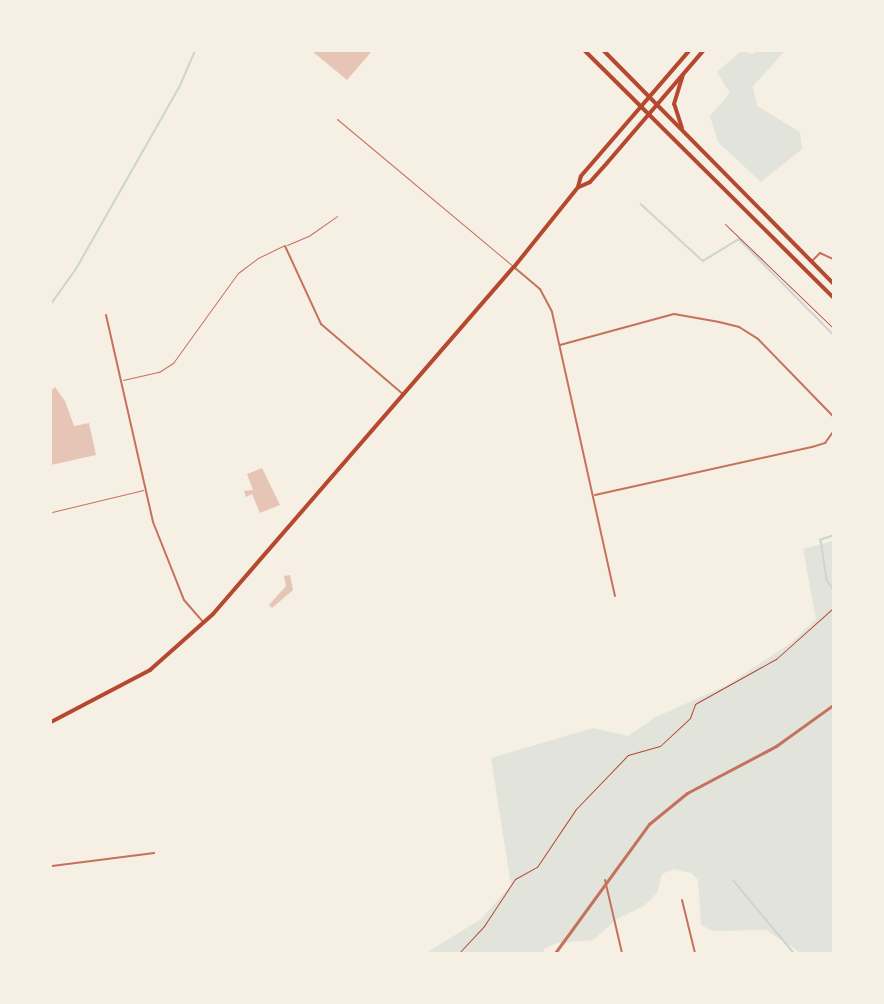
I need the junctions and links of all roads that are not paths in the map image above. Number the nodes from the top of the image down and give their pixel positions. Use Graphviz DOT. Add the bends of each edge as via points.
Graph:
graph roads {
  1 [pos="585,51"];
  2 [pos="604,51"];
  3 [pos="689,51"];
  4 [pos="703,51"];
  5 [pos="683,75"];
  6 [pos="650,97"];
  7 [pos="657,104"];
  8 [pos="640,108"];
  9 [pos="647,116"];
  10 [pos="337,120"];
  11 [pos="684,132"];
  12 [pos="578,187"];
  13 [pos="337,216"];
  14 [pos="285,246"];
  15 [pos="802,253"];
  16 [pos="833,259"];
  17 [pos="795,260"];
  18 [pos="811,262"];
  19 [pos="514,267"];
  20 [pos="833,283"];
  21 [pos="833,297"];
  22 [pos="106,315"];
  23 [pos="560,345"];
  24 [pos="121,380"];
  25 [pos="403,394"];
  26 [pos="833,416"];
  27 [pos="833,432"];
  28 [pos="145,489"];
  29 [pos="594,495"];
  30 [pos="52,512"];
  31 [pos="615,596"];
  32 [pos="204,623"];
  33 [pos="833,705"];
  34 [pos="51,722"];
  35 [pos="154,853"];
  36 [pos="51,858"];
  37 [pos="52,866"];
  38 [pos="51,876"];
  39 [pos="605,880"];
  40 [pos="682,900"];
  41 [pos="555,953"];
  42 [pos="622,953"];
  43 [pos="695,953"];
  1 -- 8 [label="main road"];
  2 -- 6 [label="main road"];
  3 -- 6 [label="main road"];
  4 -- 5 [label="main road"];
  5 -- 7 [label="main road"];
  5 -- 11 [label="main road" via="674,104"];
  6 -- 7 [label="main road"];
  6 -- 8 [label="main road"];
  7 -- 9 [label="main road"];
  7 -- 11 [label="main road"];
  8 -- 9 [label="main road"];
  8 -- 12 [label="main road" via="581,176"];
  9 -- 12 [label="main road" via="590,182"];
  9 -- 17 [label="main road"];
  10 -- 19 [label="lane"];
  11 -- 15 [label="main road"];
  12 -- 19 [label="main road"];
  13 -- 14 [label="lane"];
  14 -- 24 [label="lane" via="258,258 238,273 173,363 159,372"];
  14 -- 25 [label="street" via="321,324"];
  15 -- 17 [label="street"];
  15 -- 18 [label="main road"];
  16 -- 18 [label="street" via="820,253"];
  17 -- 21 [label="main road"];
  18 -- 20 [label="main road"];
  19 -- 23 [label="street" via="549,300"];
  19 -- 25 [label="main road"];
  22 -- 24 [label="street"];
  23 -- 26 [label="street" via="674,314 719,322 754,336"];
  23 -- 29 [label="street"];
  24 -- 28 [label="street"];
  25 -- 32 [label="main road"];
  27 -- 29 [label="street" via="825,443 812,447"];
  28 -- 30 [label="lane"];
  28 -- 32 [label="street" via="158,537 184,600"];
  29 -- 31 [label="street"];
  32 -- 34 [label="main road" via="150,670"];
  33 -- 39 [label="street" via="776,746 687,793 649,824"];
  35 -- 37 [label="street"];
  36 -- 37 [label="street"];
  37 -- 38 [label="street"];
  39 -- 41 [label="street"];
  39 -- 42 [label="street"];
  40 -- 43 [label="street"];
}
